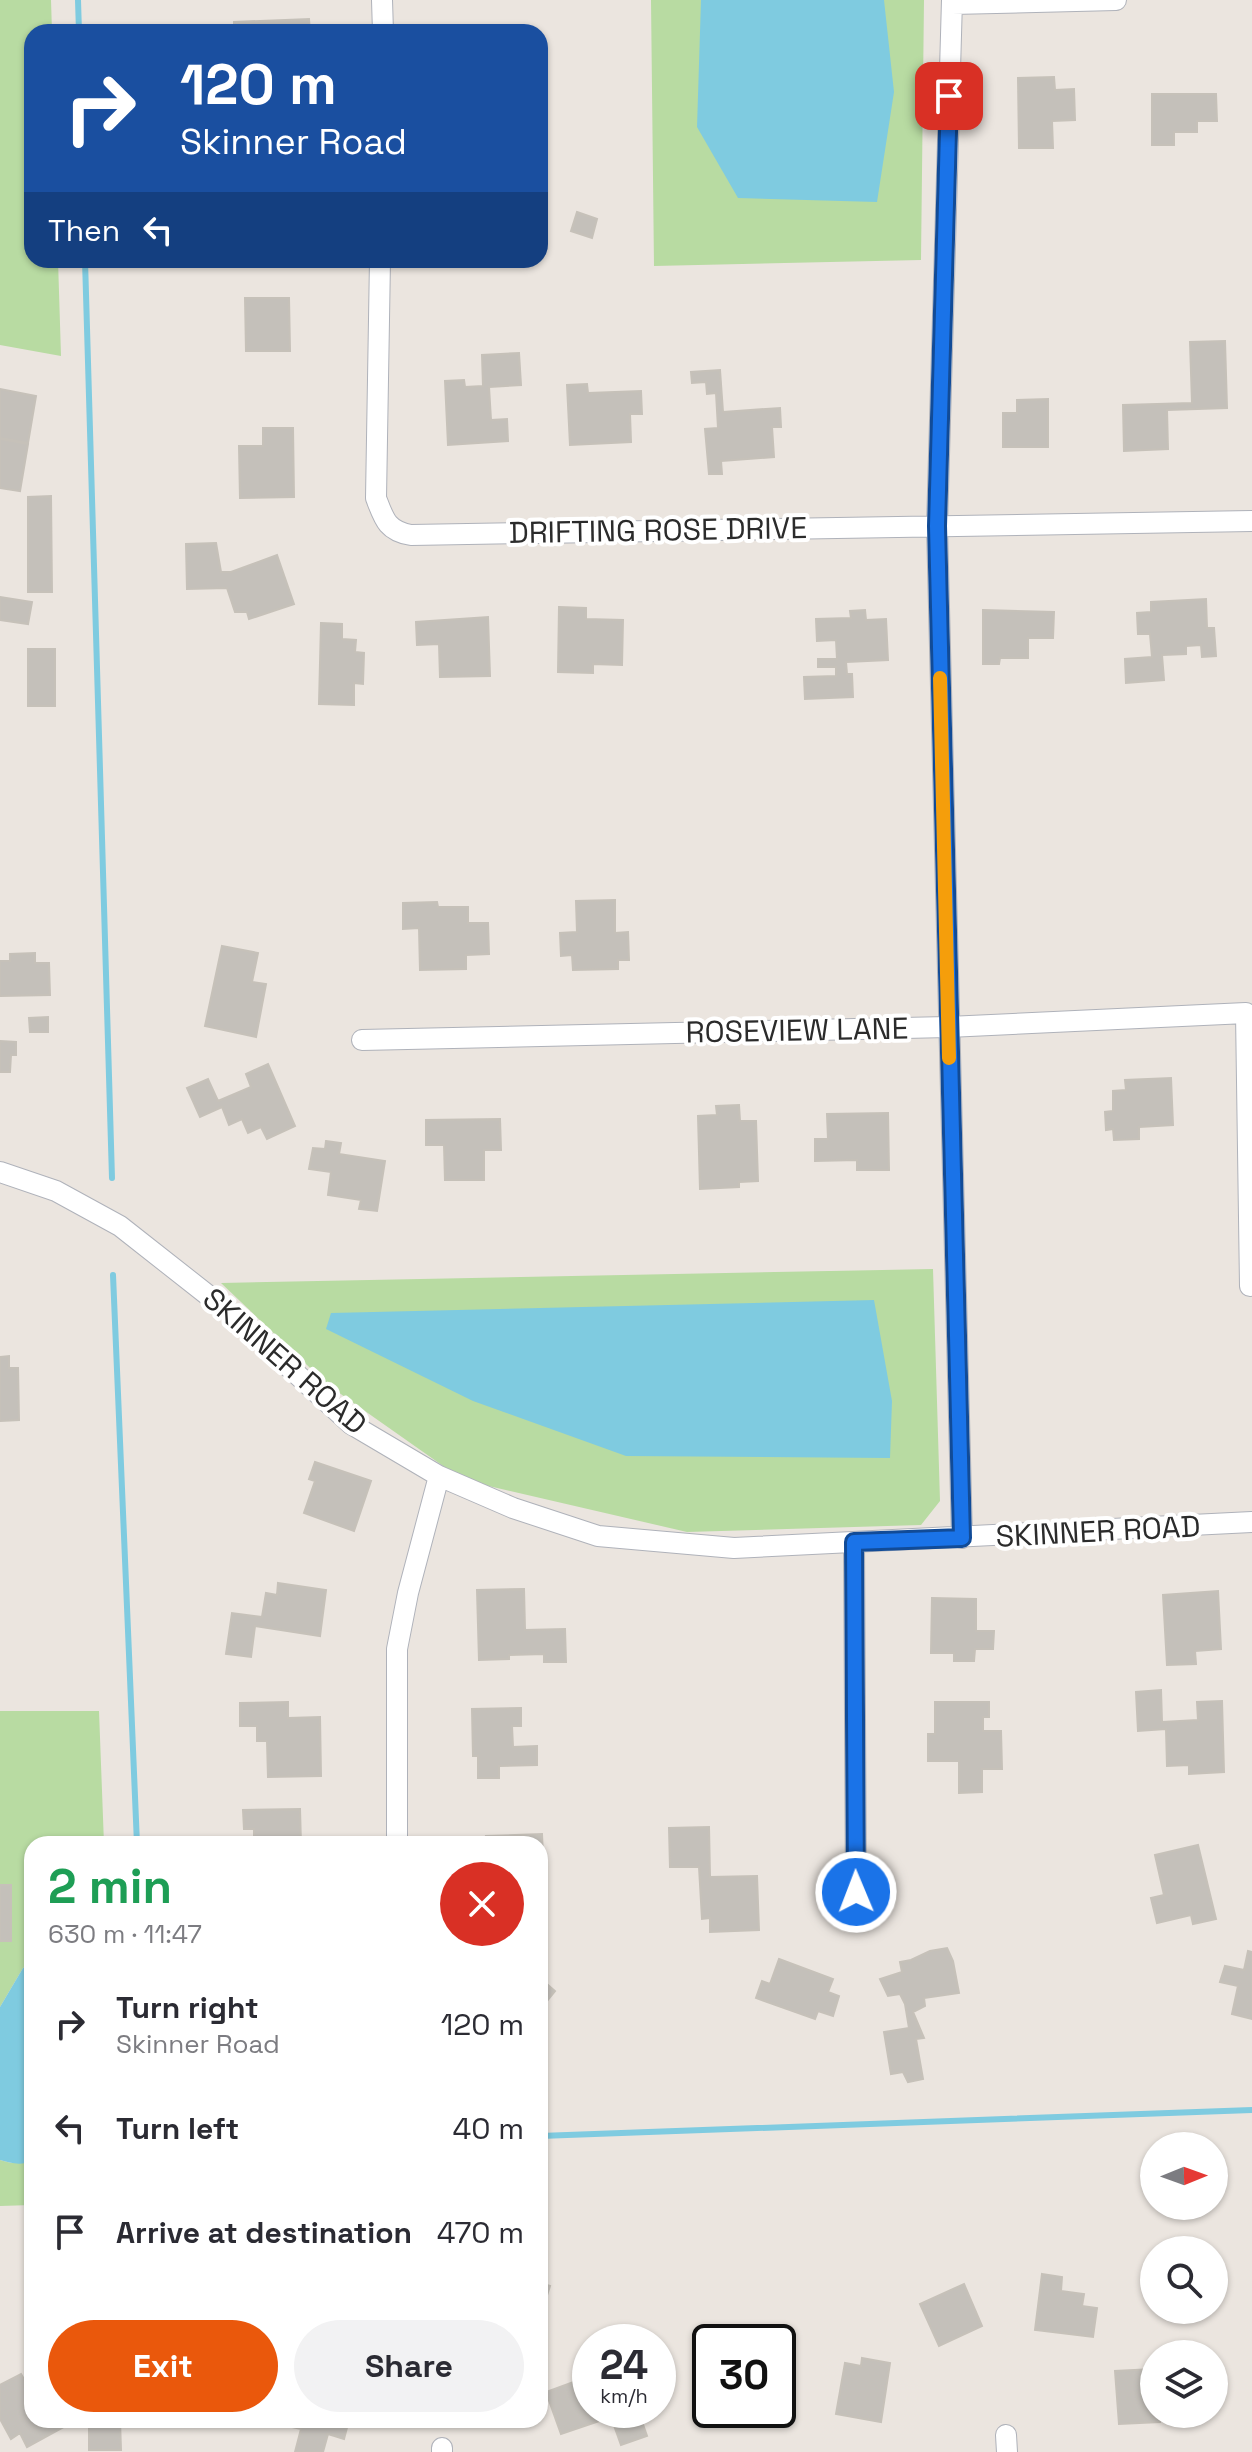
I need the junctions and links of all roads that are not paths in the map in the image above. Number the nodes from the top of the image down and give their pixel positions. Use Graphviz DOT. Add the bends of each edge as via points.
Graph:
graph roads {
  1 [pos="382,0"];
  2 [pos="1116,0"];
  3 [pos="952,2"];
  4 [pos="383,24"];
  5 [pos="380,268"];
  6 [pos="1252,521"];
  7 [pos="937,526"];
  8 [pos="948,1027"];
  9 [pos="362,1040"];
  10 [pos="0,1172"];
  11 [pos="1250,1286"];
  12 [pos="439,1476"];
  13 [pos="1252,1522"];
  14 [pos="962,1538"];
  15 [pos="854,1542"];
  16 [pos="397,1836"];
  17 [pos="856,1892"];
  1 -- 4 [label="street"];
  2 -- 3 [label="street"];
  3 -- 7 [label="street"];
  5 -- 7 [label="street, DRIFTING ROSE DRIVE" via="376,498 384,520 398,533"];
  6 -- 7 [label="street, DRIFTING ROSE DRIVE"];
  7 -- 8 [label="street"];
  8 -- 9 [label="street, ROSEVIEW LANE"];
  8 -- 11 [label="street, ROSEVIEW LANE" via="1246,1013"];
  8 -- 14 [label="street"];
  10 -- 12 [label="street, SKINNER ROAD" via="56,1191 120,1226 228,1311 351,1424"];
  12 -- 15 [label="street, SKINNER ROAD" via="598,1536 734,1548"];
  12 -- 16 [label="street" via="397,1649"];
  13 -- 14 [label="street, SKINNER ROAD"];
  14 -- 15 [label="street, SKINNER ROAD"];
  15 -- 17 [label="street"];
}
